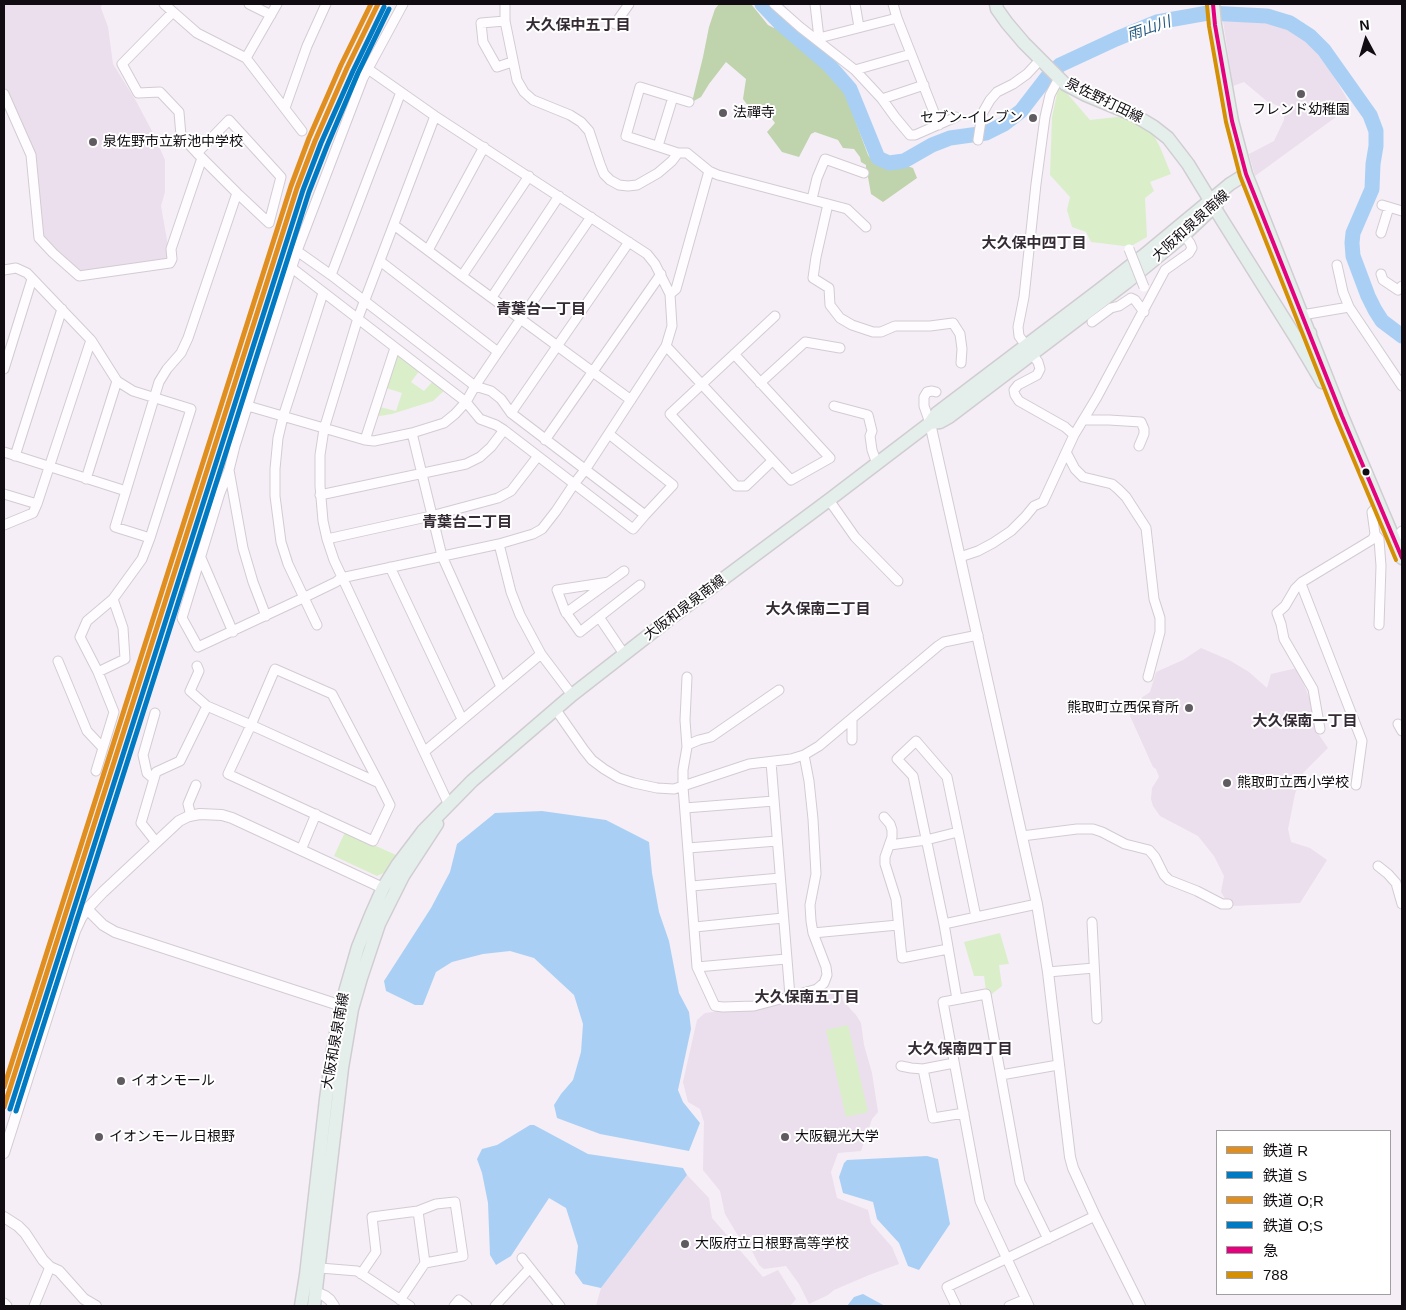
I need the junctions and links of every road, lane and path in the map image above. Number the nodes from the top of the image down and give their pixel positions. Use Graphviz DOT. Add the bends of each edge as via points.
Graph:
graph roads {
  1 [pos="164,4"];
  2 [pos="249,4"];
  3 [pos="277,4"];
  4 [pos="326,4"];
  5 [pos="403,4"];
  6 [pos="505,4"];
  7 [pos="629,4"];
  8 [pos="774,4"];
  9 [pos="815,4"];
  10 [pos="855,4"];
  11 [pos="893,4"];
  12 [pos="996,4"];
  13 [pos="1213,4"];
  14 [pos="173,12"];
  15 [pos="271,15"];
  16 [pos="897,18"];
  17 [pos="505,21"];
  18 [pos="615,24"];
  19 [pos="859,27"];
  20 [pos="819,39"];
  21 [pos="911,54"];
  22 [pos="246,58"];
  23 [pos="512,62"];
  24 [pos="368,69"];
  25 [pos="856,70"];
  26 [pos="1050,70"];
  27 [pos="924,85"];
  28 [pos="401,92"];
  29 [pos="4,94"];
  30 [pos="673,97"];
  31 [pos="882,99"];
  32 [pos="689,102"];
  33 [pos="285,108"];
  34 [pos="435,116"];
  35 [pos="956,117"];
  36 [pos="939,125"];
  37 [pos="302,131"];
  38 [pos="978,140"];
  39 [pos="658,146"];
  40 [pos="484,147"];
  41 [pos="678,153"];
  42 [pos="200,156"];
  43 [pos="709,171"];
  44 [pos="864,173"];
  45 [pos="1246,174"];
  46 [pos="529,176"];
  47 [pos="237,193"];
  48 [pos="560,196"];
  49 [pos="812,199"];
  50 [pos="1212,203"];
  51 [pos="828,204"];
  52 [pos="1402,211"];
  53 [pos="591,217"];
  54 [pos="394,225"];
  55 [pos="866,227"];
  56 [pos="1381,233"];
  57 [pos="1184,235"];
  58 [pos="629,242"];
  59 [pos="1129,249"];
  60 [pos="428,250"];
  61 [pos="297,251"];
  62 [pos="380,261"];
  63 [pos="1337,265"];
  64 [pos="292,268"];
  65 [pos="4,270"];
  66 [pos="661,274"];
  67 [pos="1381,274"];
  68 [pos="331,276"];
  69 [pos="462,276"];
  70 [pos="32,278"];
  71 [pos="1402,286"];
  72 [pos="323,293"];
  73 [pos="670,294"];
  74 [pos="1153,294"];
  75 [pos="492,297"];
  76 [pos="365,302"];
  77 [pos="1349,307"];
  78 [pos="62,309"];
  79 [pos="1144,312"];
  80 [pos="1302,315"];
  81 [pos="775,316"];
  82 [pos="358,318"];
  83 [pos="521,318"];
  84 [pos="1092,322"];
  85 [pos="1310,333"];
  86 [pos="1296,338"];
  87 [pos="91,340"];
  88 [pos="557,346"];
  89 [pos="666,346"];
  90 [pos="395,348"];
  91 [pos="840,348"];
  92 [pos="1029,350"];
  93 [pos="498,352"];
  94 [pos="6,354"];
  95 [pos="734,354"];
  96 [pos="961,363"];
  97 [pos="4,369"];
  98 [pos="592,372"];
  99 [pos="117,381"];
  100 [pos="760,383"];
  101 [pos="702,384"];
  102 [pos="475,386"];
  103 [pos="1402,386"];
  104 [pos="936,392"];
  105 [pos="154,398"];
  106 [pos="631,400"];
  107 [pos="466,402"];
  108 [pos="248,406"];
  109 [pos="834,406"];
  110 [pos="511,413"];
  111 [pos="1342,416"];
  112 [pos="283,417"];
  113 [pos="1083,420"];
  114 [pos="930,423"];
  115 [pos="324,429"];
  116 [pos="504,430"];
  117 [pos="412,433"];
  118 [pos="609,434"];
  119 [pos="1074,435"];
  120 [pos="364,440"];
  121 [pos="545,440"];
  122 [pos="1139,446"];
  123 [pos="4,452"];
  124 [pos="1066,452"];
  125 [pos="15,456"];
  126 [pos="538,456"];
  127 [pos="772,461"];
  128 [pos="877,464"];
  129 [pos="50,468"];
  130 [pos="229,470"];
  131 [pos="585,470"];
  132 [pos="422,473"];
  133 [pos="86,479"];
  134 [pos="574,484"];
  135 [pos="126,491"];
  136 [pos="4,494"];
  137 [pos="320,495"];
  138 [pos="829,500"];
  139 [pos="1380,503"];
  140 [pos="37,504"];
  141 [pos="645,515"];
  142 [pos="431,516"];
  143 [pos="4,525"];
  144 [pos="1375,534"];
  145 [pos="1398,535"];
  146 [pos="150,538"];
  147 [pos="326,539"];
  148 [pos="498,544"];
  149 [pos="442,556"];
  150 [pos="960,557"];
  151 [pos="201,558"];
  152 [pos="1402,558"];
  153 [pos="390,568"];
  154 [pos="624,571"];
  155 [pos="341,578"];
  156 [pos="898,581"];
  157 [pos="609,582"];
  158 [pos="1301,584"];
  159 [pos="640,585"];
  160 [pos="303,598"];
  161 [pos="113,599"];
  162 [pos="566,613"];
  163 [pos="266,616"];
  164 [pos="599,617"];
  165 [pos="317,625"];
  166 [pos="1379,625"];
  167 [pos="232,632"];
  168 [pos="978,635"];
  169 [pos="541,654"];
  170 [pos="624,654"];
  171 [pos="58,661"];
  172 [pos="197,666"];
  173 [pos="98,672"];
  174 [pos="687,677"];
  175 [pos="1148,678"];
  176 [pos="501,688"];
  177 [pos="780,690"];
  178 [pos="572,695"];
  179 [pos="207,706"];
  180 [pos="556,710"];
  181 [pos="155,712"];
  182 [pos="462,719"];
  183 [pos="852,719"];
  184 [pos="251,725"];
  185 [pos="1320,729"];
  186 [pos="852,740"];
  187 [pos="687,745"];
  188 [pos="103,748"];
  189 [pos="424,752"];
  190 [pos="804,755"];
  191 [pos="771,762"];
  192 [pos="96,771"];
  193 [pos="154,779"];
  194 [pos="379,783"];
  195 [pos="196,785"];
  196 [pos="1356,786"];
  197 [pos="683,787"];
  198 [pos="774,801"];
  199 [pos="449,805"];
  200 [pos="685,808"];
  201 [pos="316,814"];
  202 [pos="191,816"];
  203 [pos="884,817"];
  204 [pos="958,832"];
  205 [pos="1022,836"];
  206 [pos="777,840"];
  207 [pos="926,840"];
  208 [pos="156,842"];
  209 [pos="890,845"];
  210 [pos="688,848"];
  211 [pos="301,850"];
  212 [pos="1378,866"];
  213 [pos="780,878"];
  214 [pos="692,886"];
  215 [pos="384,888"];
  216 [pos="1037,904"];
  217 [pos="1228,904"];
  218 [pos="1402,904"];
  219 [pos="87,909"];
  220 [pos="976,917"];
  221 [pos="783,918"];
  222 [pos="1092,922"];
  223 [pos="944,924"];
  224 [pos="898,925"];
  225 [pos="694,926"];
  226 [pos="813,934"];
  227 [pos="948,949"];
  228 [pos="786,959"];
  229 [pos="697,966"];
  230 [pos="1094,968"];
  231 [pos="1048,972"];
  232 [pos="790,996"];
  233 [pos="957,999"];
  234 [pos="346,1008"];
  235 [pos="1097,1019"];
  236 [pos="954,1063"];
  237 [pos="1058,1065"];
  238 [pos="901,1066"];
  239 [pos="923,1069"];
  240 [pos="1001,1075"];
  241 [pos="964,1114"];
  242 [pos="4,1153"];
  243 [pos="418,1211"];
  244 [pos="1095,1216"];
  245 [pos="4,1217"];
  246 [pos="1048,1239"];
  247 [pos="522,1258"];
  248 [pos="1006,1259"];
  249 [pos="425,1262"];
  250 [pos="50,1267"];
  251 [pos="320,1268"];
  252 [pos="530,1268"];
  253 [pos="361,1274"];
  254 [pos="316,1292"];
  255 [pos="400,1300"];
  256 [pos="1028,1302"];
  257 [pos="4,1303"];
  258 [pos="554,1304"];
  259 [pos="7,1306"];
  260 [pos="34,1306"];
  261 [pos="96,1306"];
  262 [pos="301,1306"];
  263 [pos="314,1306"];
  264 [pos="334,1306"];
  265 [pos="410,1306"];
  266 [pos="454,1306"];
  267 [pos="467,1306"];
  268 [pos="495,1306"];
  269 [pos="956,1306"];
  270 [pos="1009,1306"];
  271 [pos="1140,1306"];
  1 -- 14 [label="street"];
  2 -- 15 [label="street"];
  3 -- 15 [label="street"];
  4 -- 33 [label="street"];
  5 -- 24 [label="street"];
  6 -- 17 [label="street"];
  7 -- 18 [label="street"];
  8 -- 20 [label="street"];
  9 -- 20 [label="street"];
  10 -- 19 [label="street"];
  11 -- 16 [label="street"];
  12 -- 26 [label="main road, 泉佐野打田線" via="1007,23"];
  13 -- 45 [label="main road" via="1232,121"];
  14 -- 22 [label="street" via="197,33"];
  14 -- 42 [label="street" via="122,64 138,93 160,92 179,112 181,136"];
  15 -- 22 [label="street"];
  16 -- 19 [label="street"];
  16 -- 21 [label="street"];
  17 -- 23 [label="street"];
  17 -- 23 [label="street" via="481,23 483,42 497,67"];
  19 -- 20 [label="street"];
  20 -- 25 [label="street"];
  21 -- 25 [label="street"];
  21 -- 27 [label="street"];
  22 -- 33 [label="street"];
  23 -- 41 [label="street" via="524,92 533,100 570,115 589,131 604,174 619,185 637,185 658,173"];
  24 -- 28 [label="street"];
  24 -- 61 [label="street"];
  25 -- 31 [label="street"];
  26 -- 38 [label="street" via="1027,74 997,92 982,114"];
  26 -- 50 [label="main road, 泉佐野打田線" via="1065,84 1134,114 1168,138"];
  26 -- 92 [label="street" via="1050,96 1018,327 1019,336"];
  27 -- 31 [label="street"];
  27 -- 36 [label="street"];
  28 -- 34 [label="street"];
  28 -- 68 [label="street"];
  29 -- 42 [label="street" via="31,155 39,238 79,276 170,263 171,249"];
  30 -- 32 [label="street"];
  30 -- 39 [label="street"];
  30 -- 39 [label="street" via="640,87 626,136"];
  31 -- 36 [label="street" via="910,135"];
  33 -- 37 [label="street"];
  34 -- 40 [label="street"];
  34 -- 54 [label="street"];
  35 -- 36 [label="street"];
  39 -- 41 [label="street"];
  40 -- 46 [label="street"];
  40 -- 60 [label="street"];
  41 -- 43 [label="street" via="687,152"];
  42 -- 47 [label="street"];
  42 -- 47 [label="street" via="229,120 281,177 269,223"];
  43 -- 49 [label="street"];
  43 -- 73 [label="street" via="676,289"];
  44 -- 49 [label="street" via="825,159"];
  45 -- 50 [label="main road, 大阪和泉泉南線"];
  45 -- 80 [label="main road"];
  46 -- 48 [label="street"];
  46 -- 69 [label="street"];
  47 -- 105 [label="street" via="188,338 159,382"];
  48 -- 53 [label="street"];
  48 -- 75 [label="street"];
  49 -- 51 [label="street"];
  50 -- 57 [label="main road, 大阪和泉泉南線"];
  50 -- 86 [label="main road, 泉佐野打田線"];
  50 -- 92 [label="main road, 大阪和泉泉南線"];
  51 -- 55 [label="street" via="847,209"];
  51 -- 96 [label="street" via="814,278 829,288 830,305 840,318 873,332 895,326 953,323 960,334"];
  52 -- 56 [label="street" via="1386,206"];
  53 -- 58 [label="street"];
  53 -- 83 [label="street"];
  54 -- 60 [label="street"];
  54 -- 62 [label="street"];
  57 -- 74 [label="street" via="1192,248 1189,254 1165,270"];
  57 -- 92 [label="main road, 大阪和泉泉南線" via="1127,282"];
  58 -- 66 [label="street" via="647,254"];
  58 -- 88 [label="street"];
  59 -- 74 [label="street, bridge" via="1144,287"];
  60 -- 69 [label="street"];
  61 -- 64 [label="street"];
  61 -- 68 [label="street"];
  62 -- 76 [label="street"];
  62 -- 93 [label="street"];
  63 -- 77 [label="street"];
  64 -- 72 [label="street"];
  64 -- 108 [label="street"];
  65 -- 70 [label="street" via="16,268"];
  66 -- 73 [label="street"];
  66 -- 98 [label="street"];
  67 -- 71 [label="street" via="1383,280 1398,290"];
  68 -- 76 [label="street"];
  69 -- 75 [label="street"];
  70 -- 78 [label="street"];
  70 -- 94 [label="street"];
  72 -- 82 [label="street"];
  72 -- 112 [label="street"];
  73 -- 89 [label="street" via="672,326"];
  74 -- 79 [label="street"];
  75 -- 83 [label="street"];
  76 -- 82 [label="street"];
  76 -- 102 [label="street"];
  77 -- 80 [label="street"];
  77 -- 103 [label="street"];
  78 -- 87 [label="street"];
  78 -- 125 [label="street"];
  79 -- 84 [label="street" via="1131,298"];
  79 -- 113 [label="street"];
  80 -- 85 [label="main road"];
  81 -- 95 [label="street"];
  82 -- 90 [label="street"];
  82 -- 115 [label="street"];
  83 -- 88 [label="street"];
  83 -- 93 [label="street"];
  85 -- 86 [label="main road" via="1307,339"];
  85 -- 111 [label="main road"];
  86 -- 111 [label="main road, 泉佐野打田線"];
  87 -- 99 [label="street"];
  87 -- 129 [label="street"];
  88 -- 98 [label="street"];
  88 -- 110 [label="street"];
  89 -- 101 [label="street"];
  89 -- 106 [label="street"];
  90 -- 107 [label="street"];
  90 -- 120 [label="street"];
  91 -- 100 [label="street" via="805,342"];
  92 -- 114 [label="main road, 大阪和泉泉南線" via="949,417"];
  92 -- 119 [label="street" via="1040,369 1037,375 1018,384 1015,395 1019,401"];
  93 -- 102 [label="street"];
  94 -- 97 [label="street"];
  95 -- 100 [label="street"];
  95 -- 101 [label="street"];
  98 -- 106 [label="street"];
  98 -- 121 [label="street"];
  99 -- 105 [label="street"];
  99 -- 133 [label="street"];
  100 -- 127 [label="street" via="830,458 791,480"];
  101 -- 127 [label="street"];
  101 -- 127 [label="street" via="670,414 736,486 746,486"];
  102 -- 107 [label="street"];
  102 -- 110 [label="street" via="491,391"];
  104 -- 114 [label="street" via="927,392 924,397"];
  105 -- 135 [label="street"];
  105 -- 146 [label="street" via="191,409"];
  106 -- 118 [label="street"];
  107 -- 116 [label="street" via="480,419"];
  107 -- 117 [label="street" via="444,423"];
  108 -- 112 [label="street"];
  108 -- 130 [label="street"];
  109 -- 128 [label="street" via="868,415"];
  110 -- 121 [label="street"];
  111 -- 139 [label="main road"];
  112 -- 115 [label="street"];
  112 -- 160 [label="street" via="278,438 274,496 281,542"];
  113 -- 119 [label="street"];
  113 -- 122 [label="street" via="1141,422 1144,434"];
  114 -- 128 [label="main road, 大阪和泉泉南線"];
  114 -- 150 [label="street"];
  115 -- 120 [label="street"];
  115 -- 137 [label="street"];
  116 -- 126 [label="street"];
  116 -- 132 [label="street" via="480,457 466,464"];
  117 -- 120 [label="street"];
  117 -- 132 [label="street"];
  118 -- 131 [label="street"];
  118 -- 141 [label="street" via="674,485"];
  119 -- 124 [label="street"];
  121 -- 131 [label="street"];
  123 -- 125 [label="street"];
  124 -- 150 [label="street" via="1043,502 1034,506 1011,531 993,543"];
  124 -- 175 [label="street" via="1083,477 1112,484 1118,489 1146,528 1154,599 1160,618 1160,632"];
  125 -- 129 [label="street"];
  126 -- 134 [label="street"];
  126 -- 142 [label="street" via="512,491 498,498"];
  128 -- 138 [label="main road, 大阪和泉泉南線"];
  129 -- 133 [label="street"];
  129 -- 140 [label="street"];
  130 -- 151 [label="street"];
  130 -- 163 [label="street" via="243,548"];
  131 -- 134 [label="street"];
  131 -- 141 [label="street"];
  132 -- 137 [label="street"];
  132 -- 142 [label="street"];
  133 -- 135 [label="street"];
  134 -- 141 [label="street" via="634,529"];
  134 -- 148 [label="street" via="542,529"];
  135 -- 146 [label="street" via="115,527"];
  136 -- 140 [label="street"];
  137 -- 147 [label="street"];
  138 -- 156 [label="street" via="854,537"];
  138 -- 170 [label="main road, 大阪和泉泉南線"];
  139 -- 144 [label="street" via="1372,512"];
  139 -- 145 [label="main road"];
  140 -- 143 [label="street" via="33,513"];
  142 -- 147 [label="street"];
  142 -- 149 [label="street"];
  144 -- 158 [label="street" via="1374,539"];
  144 -- 166 [label="street" via="1379,539 1381,566"];
  145 -- 152 [label="main road"];
  146 -- 161 [label="street" via="142,559"];
  147 -- 155 [label="street"];
  148 -- 149 [label="street"];
  148 -- 169 [label="street" via="511,592"];
  149 -- 153 [label="street"];
  149 -- 176 [label="street"];
  150 -- 168 [label="street"];
  151 -- 167 [label="street"];
  151 -- 167 [label="street" via="182,618 198,647"];
  153 -- 155 [label="street"];
  153 -- 182 [label="street"];
  154 -- 157 [label="street"];
  155 -- 160 [label="street"];
  155 -- 189 [label="street"];
  157 -- 162 [label="street"];
  157 -- 162 [label="street" via="557,590"];
  158 -- 185 [label="street" via="1277,613 1284,639 1313,690"];
  158 -- 196 [label="street" via="1362,742"];
  159 -- 164 [label="street"];
  160 -- 163 [label="street"];
  160 -- 165 [label="street"];
  161 -- 173 [label="street" via="87,621 80,637"];
  161 -- 173 [label="street" via="123,628 126,659"];
  162 -- 164 [label="street" via="580,632"];
  163 -- 167 [label="street"];
  164 -- 170 [label="street"];
  168 -- 183 [label="street" via="944,642"];
  168 -- 205 [label="street"];
  169 -- 176 [label="street"];
  169 -- 178 [label="street"];
  170 -- 178 [label="main road, 大阪和泉泉南線"];
  171 -- 188 [label="street" via="87,731"];
  172 -- 179 [label="street" via="199,671 190,691"];
  173 -- 188 [label="street" via="114,712"];
  174 -- 187 [label="street"];
  176 -- 182 [label="street"];
  177 -- 187 [label="street" via="711,737"];
  178 -- 180 [label="main road, 大阪和泉泉南線"];
  179 -- 184 [label="street"];
  179 -- 193 [label="street" via="180,762 156,772"];
  180 -- 197 [label="street" via="592,760 604,769 634,784 657,788"];
  180 -- 199 [label="main road, 大阪和泉泉南線" via="472,781"];
  181 -- 193 [label="street" via="143,755 147,773"];
  182 -- 189 [label="street"];
  183 -- 186 [label="street"];
  183 -- 190 [label="street"];
  184 -- 194 [label="street"];
  184 -- 194 [label="street" via="275,669 332,694"];
  184 -- 201 [label="street" via="228,774"];
  187 -- 197 [label="street"];
  188 -- 192 [label="street"];
  189 -- 199 [label="street"];
  190 -- 191 [label="street"];
  190 -- 226 [label="street" via="816,874 810,905"];
  191 -- 197 [label="street" via="749,764"];
  191 -- 198 [label="street"];
  193 -- 208 [label="street" via="141,823"];
  194 -- 201 [label="street" via="390,805 373,841"];
  195 -- 202 [label="street" via="188,804"];
  197 -- 200 [label="street"];
  198 -- 200 [label="street"];
  198 -- 206 [label="street"];
  199 -- 215 [label="main road, 大阪和泉泉南線" via="423,831"];
  199 -- 234 [label="main road, 大阪和泉泉南線" via="403,876"];
  200 -- 210 [label="street"];
  201 -- 211 [label="street"];
  202 -- 208 [label="street" via="179,821"];
  202 -- 211 [label="street" via="227,816"];
  203 -- 209 [label="street" via="892,830"];
  204 -- 207 [label="street"];
  204 -- 207 [label="street" via="947,777 916,741 897,759 913,776"];
  204 -- 220 [label="street"];
  205 -- 216 [label="street"];
  205 -- 217 [label="street" via="1093,829 1125,844 1149,850 1169,880"];
  206 -- 210 [label="street"];
  206 -- 213 [label="street"];
  207 -- 209 [label="street"];
  207 -- 223 [label="street"];
  208 -- 219 [label="street"];
  209 -- 224 [label="street" via="885,864 896,899"];
  210 -- 214 [label="street"];
  211 -- 215 [label="street"];
  212 -- 218 [label="street" via="1396,884"];
  213 -- 214 [label="street"];
  213 -- 221 [label="street"];
  214 -- 225 [label="street"];
  215 -- 234 [label="main road, 大阪和泉泉南線" via="358,948"];
  216 -- 220 [label="street"];
  216 -- 231 [label="street"];
  219 -- 234 [label="street" via="115,932"];
  219 -- 242 [label="street" via="72,939"];
  220 -- 223 [label="street"];
  221 -- 225 [label="street"];
  221 -- 228 [label="street"];
  222 -- 230 [label="street"];
  223 -- 227 [label="street"];
  224 -- 226 [label="street"];
  224 -- 227 [label="street" via="902,958"];
  225 -- 229 [label="street"];
  226 -- 232 [label="street" via="827,975 817,988"];
  227 -- 233 [label="street"];
  228 -- 229 [label="street"];
  228 -- 232 [label="street"];
  229 -- 232 [label="street" via="715,1006 754,1006"];
  230 -- 231 [label="street"];
  230 -- 235 [label="street"];
  231 -- 237 [label="street"];
  233 -- 236 [label="street" via="943,1002"];
  233 -- 240 [label="street" via="986,994"];
  234 -- 251 [label="main road, 大阪和泉泉南線"];
  234 -- 262 [label="main road, 大阪和泉泉南線" via="332,1055"];
  236 -- 239 [label="street"];
  236 -- 241 [label="street"];
  237 -- 240 [label="street"];
  237 -- 244 [label="street" via="1070,1157"];
  238 -- 239 [label="street"];
  239 -- 241 [label="street" via="933,1118"];
  240 -- 246 [label="street" via="1020,1182"];
  241 -- 248 [label="street" via="980,1201"];
  243 -- 249 [label="street"];
  243 -- 249 [label="street" via="436,1204 455,1202 463,1256"];
  243 -- 253 [label="street" via="372,1218 376,1252"];
  244 -- 246 [label="street"];
  244 -- 271 [label="street"];
  245 -- 250 [label="street" via="25,1233"];
  246 -- 248 [label="street"];
  247 -- 252 [label="street"];
  248 -- 256 [label="street"];
  248 -- 269 [label="street" via="947,1287"];
  249 -- 255 [label="street"];
  250 -- 260 [label="street"];
  250 -- 261 [label="street" via="59,1271"];
  251 -- 253 [label="street"];
  251 -- 254 [label="main road, 大阪和泉泉南線"];
  252 -- 258 [label="street"];
  252 -- 268 [label="street"];
  253 -- 255 [label="street"];
  254 -- 263 [label="main road, 大阪和泉泉南線"];
  254 -- 264 [label="street"];
  255 -- 265 [label="street"];
  256 -- 270 [label="street"];
  257 -- 259 [label="street"];
  266 -- 267 [label="street" via="459,1300"];
}
